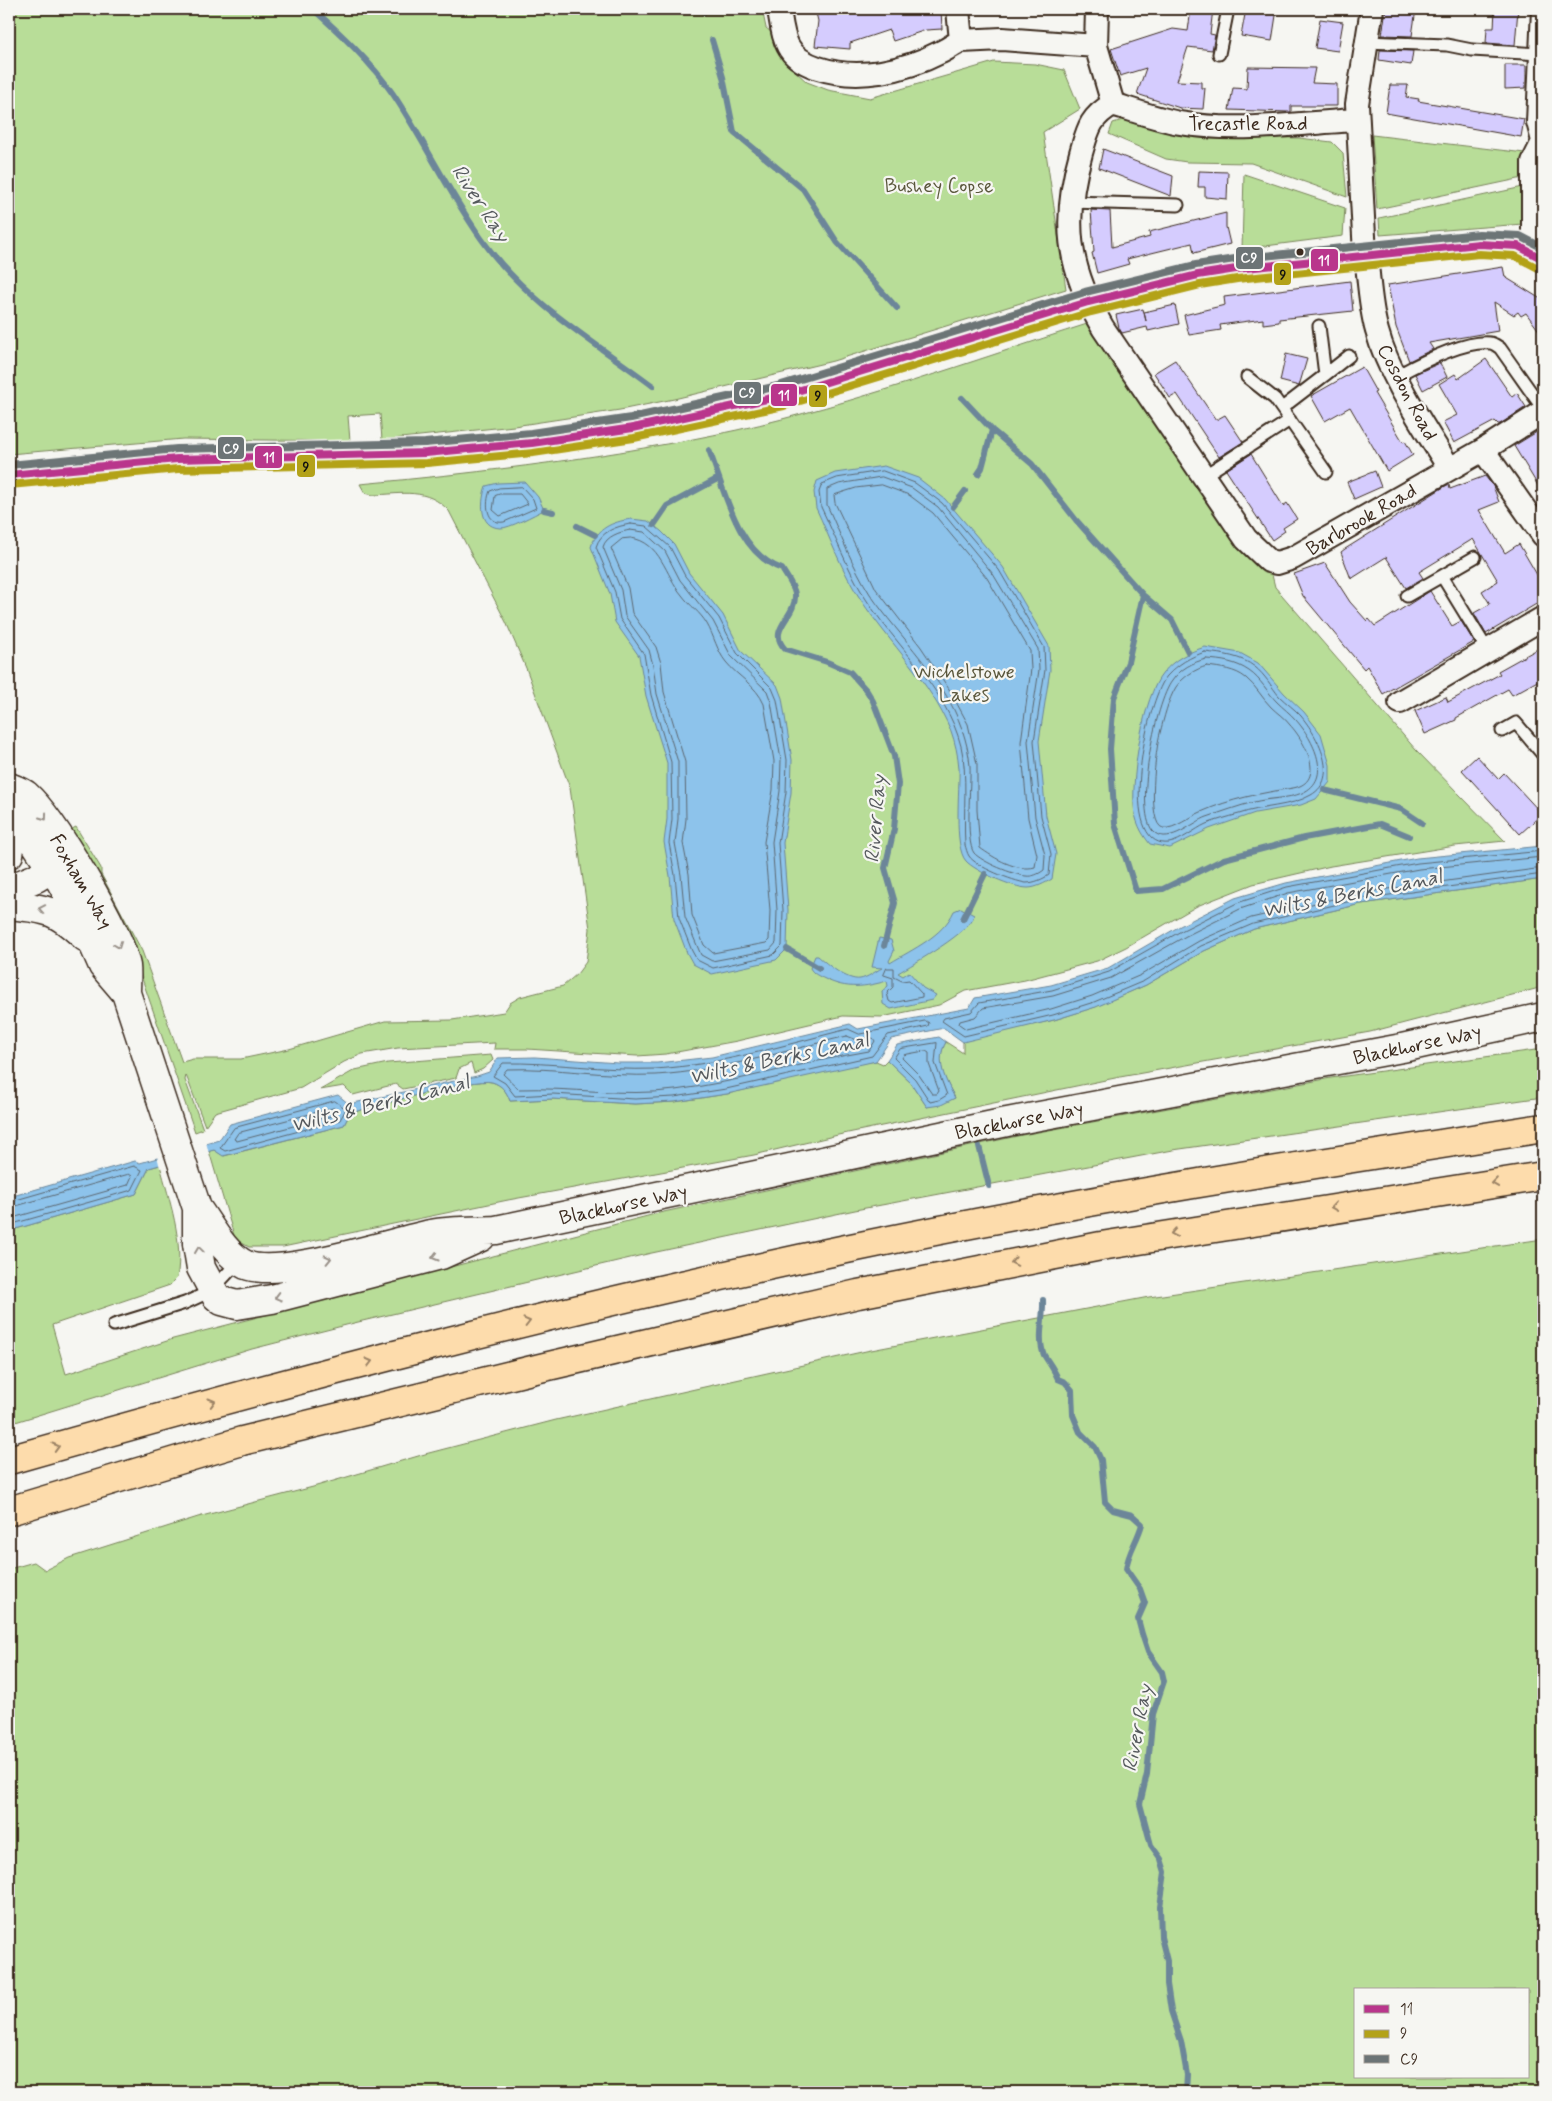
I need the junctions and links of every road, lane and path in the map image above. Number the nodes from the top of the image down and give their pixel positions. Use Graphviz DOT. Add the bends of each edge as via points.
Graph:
graph roads {
  1 [pos="779,9"];
  2 [pos="958,9"];
  3 [pos="1097,9"];
  4 [pos="1228,9"];
  5 [pos="1372,9"];
  6 [pos="1543,9"];
  7 [pos="961,41"];
  8 [pos="1365,42"];
  9 [pos="1096,46"];
  10 [pos="1219,54"];
  11 [pos="1540,54"];
  12 [pos="1113,104"];
  13 [pos="1356,120"];
  14 [pos="1543,141"];
  15 [pos="1070,202"];
  16 [pos="1178,205"];
  17 [pos="1366,255"];
  18 [pos="1537,255"];
  19 [pos="1088,302"];
  20 [pos="1319,326"];
  21 [pos="1349,356"];
  22 [pos="1324,375"];
  23 [pos="1396,376"];
  24 [pos="1247,377"];
  25 [pos="1282,408"];
  26 [pos="1543,411"];
  27 [pos="1290,420"];
  28 [pos="1483,450"];
  29 [pos="1449,468"];
  30 [pos="1326,472"];
  31 [pos="9,475"];
  32 [pos="1202,477"];
  33 [pos="1543,536"];
  34 [pos="1475,557"];
  35 [pos="1442,576"];
  36 [pos="1408,596"];
  37 [pos="1543,618"];
  38 [pos="1488,651"];
  39 [pos="1400,702"];
  40 [pos="1502,731"];
  41 [pos="1541,747"];
  42 [pos="10,793"];
  43 [pos="9,854"];
  44 [pos="61,862"];
  45 [pos="9,889"];
  46 [pos="9,905"];
  47 [pos="95,947"];
  48 [pos="126,993"];
  49 [pos="1543,1017"];
  50 [pos="1543,1128"];
  51 [pos="1543,1176"];
  52 [pos="197,1208"];
  53 [pos="496,1230"];
  54 [pos="251,1265"];
  55 [pos="211,1291"];
  56 [pos="114,1325"];
  57 [pos="9,1460"];
  58 [pos="9,1511"];
  1 -- 7 [label="street" via="784,37 795,56 810,65 850,75 870,74 928,58"];
  2 -- 7 [label="street"];
  3 -- 9 [label="street"];
  4 -- 10 [label="lane"];
  5 -- 8 [label="street, Cosdon Road"];
  6 -- 11 [label="street"];
  7 -- 9 [label="street" via="1002,38"];
  8 -- 11 [label="lane" via="1448,45 1472,50"];
  8 -- 13 [label="street, Cosdon Road"];
  9 -- 12 [label="street"];
  11 -- 14 [label="street" via="1538,122"];
  12 -- 13 [label="street, Trecastle Road" via="1180,123 1215,126 1274,126"];
  12 -- 15 [label="street, Barbrook Road" via="1099,112 1090,126"];
  13 -- 17 [label="street, Cosdon Road"];
  14 -- 18 [label="street" via="1532,162 1533,230"];
  15 -- 16 [label="lane"];
  15 -- 19 [label="street, Barbrook Road" via="1072,246"];
  17 -- 18 [label="street" via="1479,244 1518,246"];
  17 -- 19 [label="street" via="1236,269"];
  17 -- 23 [label="street, Cosdon Road" via="1376,330"];
  19 -- 31 [label="lane" via="780,396 688,418 584,436 426,453 177,459"];
  19 -- 32 [label="street, Barbrook Road"];
  20 -- 22 [label="lane"];
  21 -- 22 [label="lane"];
  22 -- 25 [label="lane"];
  23 -- 26 [label="lane, Barbrook Road" via="1430,358 1490,342 1500,348"];
  23 -- 29 [label="street, Cosdon Road"];
  24 -- 25 [label="lane"];
  25 -- 27 [label="lane"];
  26 -- 28 [label="street, Barbrook Road"];
  27 -- 30 [label="lane"];
  27 -- 32 [label="lane"];
  28 -- 29 [label="street, Barbrook Road"];
  28 -- 33 [label="street"];
  29 -- 32 [label="street, Barbrook Road" via="1314,547 1277,563 1264,558 1246,539"];
  34 -- 35 [label="lane"];
  35 -- 36 [label="lane"];
  35 -- 38 [label="lane"];
  37 -- 38 [label="street"];
  38 -- 39 [label="street"];
  40 -- 41 [label="lane" via="1516,723"];
  42 -- 43 [label="main road" via="13,831"];
  42 -- 44 [label="main road, Foxham Way" via="24,793 35,805"];
  44 -- 45 [label="main road" via="36,878"];
  44 -- 47 [label="main road, Foxham Way"];
  44 -- 48 [label="main road, Foxham Way, one-way" via="116,940 126,966"];
  47 -- 46 [label="main road, one-way" via="56,914 41,908"];
  47 -- 48 [label="main road, Foxham Way" via="103,966"];
  48 -- 52 [label="main road, Foxham Way"];
  49 -- 53 [label="main road, Blackhorse Way" via="1402,1048 1007,1122"];
  57 -- 50 [label="highway, one-way" via="249,1392 549,1316 849,1248 1180,1184"];
  51 -- 58 [label="highway, one-way" via="1130,1241 858,1294 242,1441"];
  52 -- 54 [label="main road, Foxham Way" via="231,1254"];
  55 -- 52 [label="main road, Foxham Way, one-way" via="197,1244"];
  54 -- 53 [label="main road, Blackhorse Way, one-way" via="322,1260 433,1234"];
  53 -- 55 [label="main road, Blackhorse Way, one-way" via="442,1255 272,1299 238,1305 222,1301"];
  54 -- 55 [label="lane"];
  55 -- 56 [label="lane" via="185,1303"];
}
